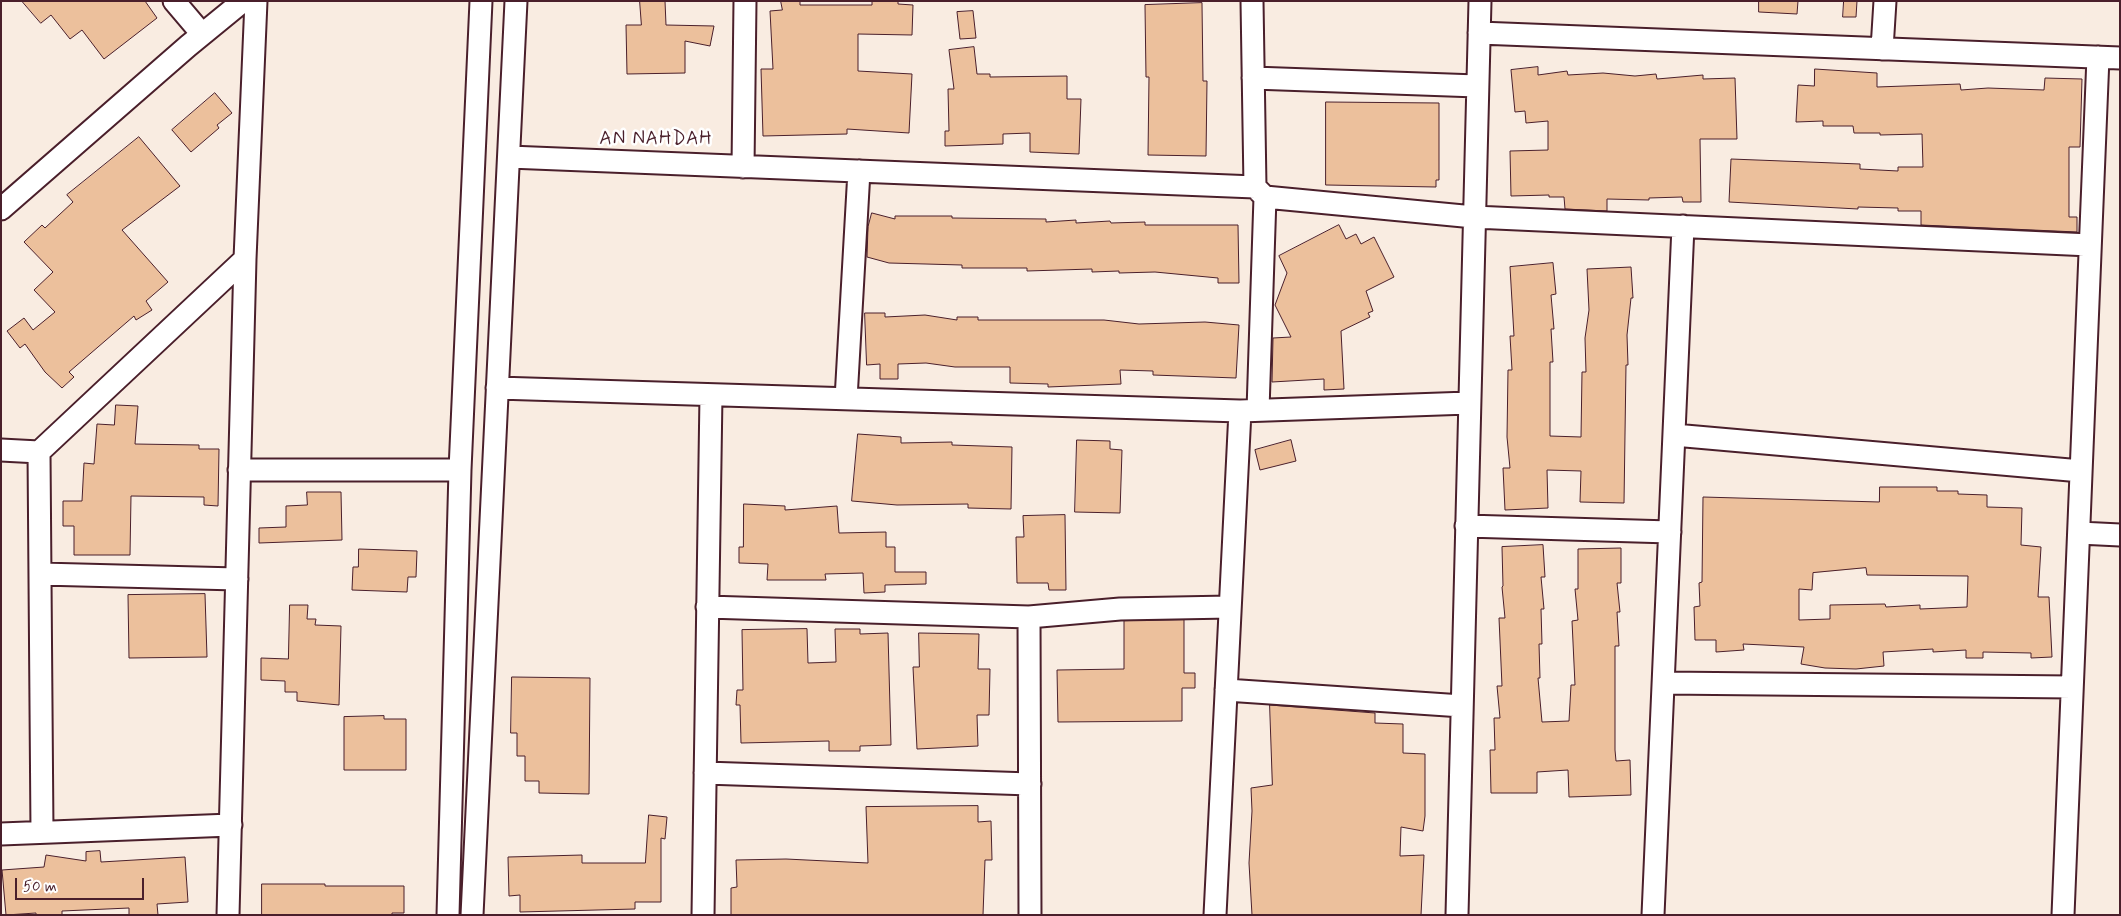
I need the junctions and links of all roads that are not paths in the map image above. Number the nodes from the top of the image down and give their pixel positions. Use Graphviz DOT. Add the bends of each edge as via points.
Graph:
graph roads {
  1 [pos="174,1"];
  2 [pos="243,1"];
  3 [pos="256,1"];
  4 [pos="482,1"];
  5 [pos="516,1"];
  6 [pos="745,1"];
  7 [pos="1252,1"];
  8 [pos="1480,1"];
  9 [pos="1885,1"];
  10 [pos="1478,33"];
  11 [pos="202,34"];
  12 [pos="1882,49"];
  13 [pos="2098,57"];
  14 [pos="2120,58"];
  15 [pos="1253,78"];
  16 [pos="1477,86"];
  17 [pos="509,157"];
  18 [pos="743,167"];
  19 [pos="859,171"];
  20 [pos="1260,192"];
  21 [pos="1,209"];
  22 [pos="1474,217"];
  23 [pos="1683,226"];
  24 [pos="2090,245"];
  25 [pos="245,259"];
  26 [pos="497,388"];
  27 [pos="711,395"];
  28 [pos="846,399"];
  29 [pos="1469,403"];
  30 [pos="1249,411"];
  31 [pos="1674,435"];
  32 [pos="1,450"];
  33 [pos="39,452"];
  34 [pos="239,470"];
  35 [pos="460,470"];
  36 [pos="2081,472"];
  37 [pos="1466,526"];
  38 [pos="1670,532"];
  39 [pos="2079,533"];
  40 [pos="2120,535"];
  41 [pos="41,574"];
  42 [pos="237,579"];
  43 [pos="707,607"];
  44 [pos="1230,607"];
  45 [pos="1029,616"];
  46 [pos="1664,683"];
  47 [pos="2072,687"];
  48 [pos="1226,690"];
  49 [pos="1462,706"];
  50 [pos="705,773"];
  51 [pos="1030,784"];
  52 [pos="230,825"];
  53 [pos="42,832"];
  54 [pos="1,834"];
  55 [pos="228,915"];
  56 [pos="448,915"];
  57 [pos="472,915"];
  58 [pos="703,915"];
  59 [pos="1030,915"];
  60 [pos="1215,915"];
  61 [pos="1457,915"];
  62 [pos="1654,915"];
  63 [pos="2063,915"];
  1 -- 11 [label="street"];
  2 -- 11 [label="street"];
  3 -- 25 [label="street"];
  4 -- 35 [label="street"];
  5 -- 17 [label="street"];
  6 -- 18 [label="street"];
  7 -- 15 [label="street"];
  8 -- 10 [label="street"];
  9 -- 12 [label="street"];
  10 -- 12 [label="street"];
  10 -- 16 [label="street"];
  11 -- 21 [label="street"];
  12 -- 13 [label="street"];
  13 -- 14 [label="street"];
  13 -- 24 [label="street"];
  15 -- 16 [label="street"];
  15 -- 20 [label="street"];
  16 -- 22 [label="street"];
  17 -- 18 [label="street"];
  17 -- 26 [label="street"];
  18 -- 19 [label="street"];
  19 -- 20 [label="street"];
  19 -- 28 [label="street"];
  20 -- 22 [label="street"];
  20 -- 30 [label="street"];
  22 -- 23 [label="street"];
  22 -- 29 [label="street"];
  23 -- 24 [label="street"];
  23 -- 31 [label="street"];
  24 -- 36 [label="street"];
  25 -- 33 [label="street"];
  25 -- 34 [label="street"];
  26 -- 27 [label="street"];
  26 -- 57 [label="street"];
  27 -- 28 [label="street"];
  27 -- 43 [label="street"];
  28 -- 30 [label="street"];
  29 -- 30 [label="street"];
  29 -- 37 [label="street"];
  30 -- 44 [label="street"];
  31 -- 36 [label="street"];
  31 -- 38 [label="street"];
  32 -- 33 [label="street"];
  33 -- 41 [label="street"];
  34 -- 35 [label="street"];
  34 -- 42 [label="street"];
  35 -- 56 [label="street"];
  36 -- 39 [label="street"];
  37 -- 38 [label="street"];
  37 -- 49 [label="street"];
  38 -- 46 [label="street"];
  39 -- 40 [label="street"];
  39 -- 47 [label="street"];
  41 -- 42 [label="street"];
  41 -- 53 [label="street"];
  42 -- 52 [label="street"];
  43 -- 45 [label="street"];
  43 -- 50 [label="street"];
  44 -- 45 [label="street"];
  44 -- 48 [label="street"];
  45 -- 51 [label="street"];
  46 -- 47 [label="street"];
  46 -- 62 [label="street"];
  47 -- 63 [label="street"];
  48 -- 49 [label="street"];
  48 -- 60 [label="street"];
  49 -- 61 [label="street"];
  50 -- 51 [label="street"];
  50 -- 58 [label="street"];
  51 -- 59 [label="street"];
  52 -- 53 [label="street"];
  52 -- 55 [label="street"];
  53 -- 54 [label="street"];
}
